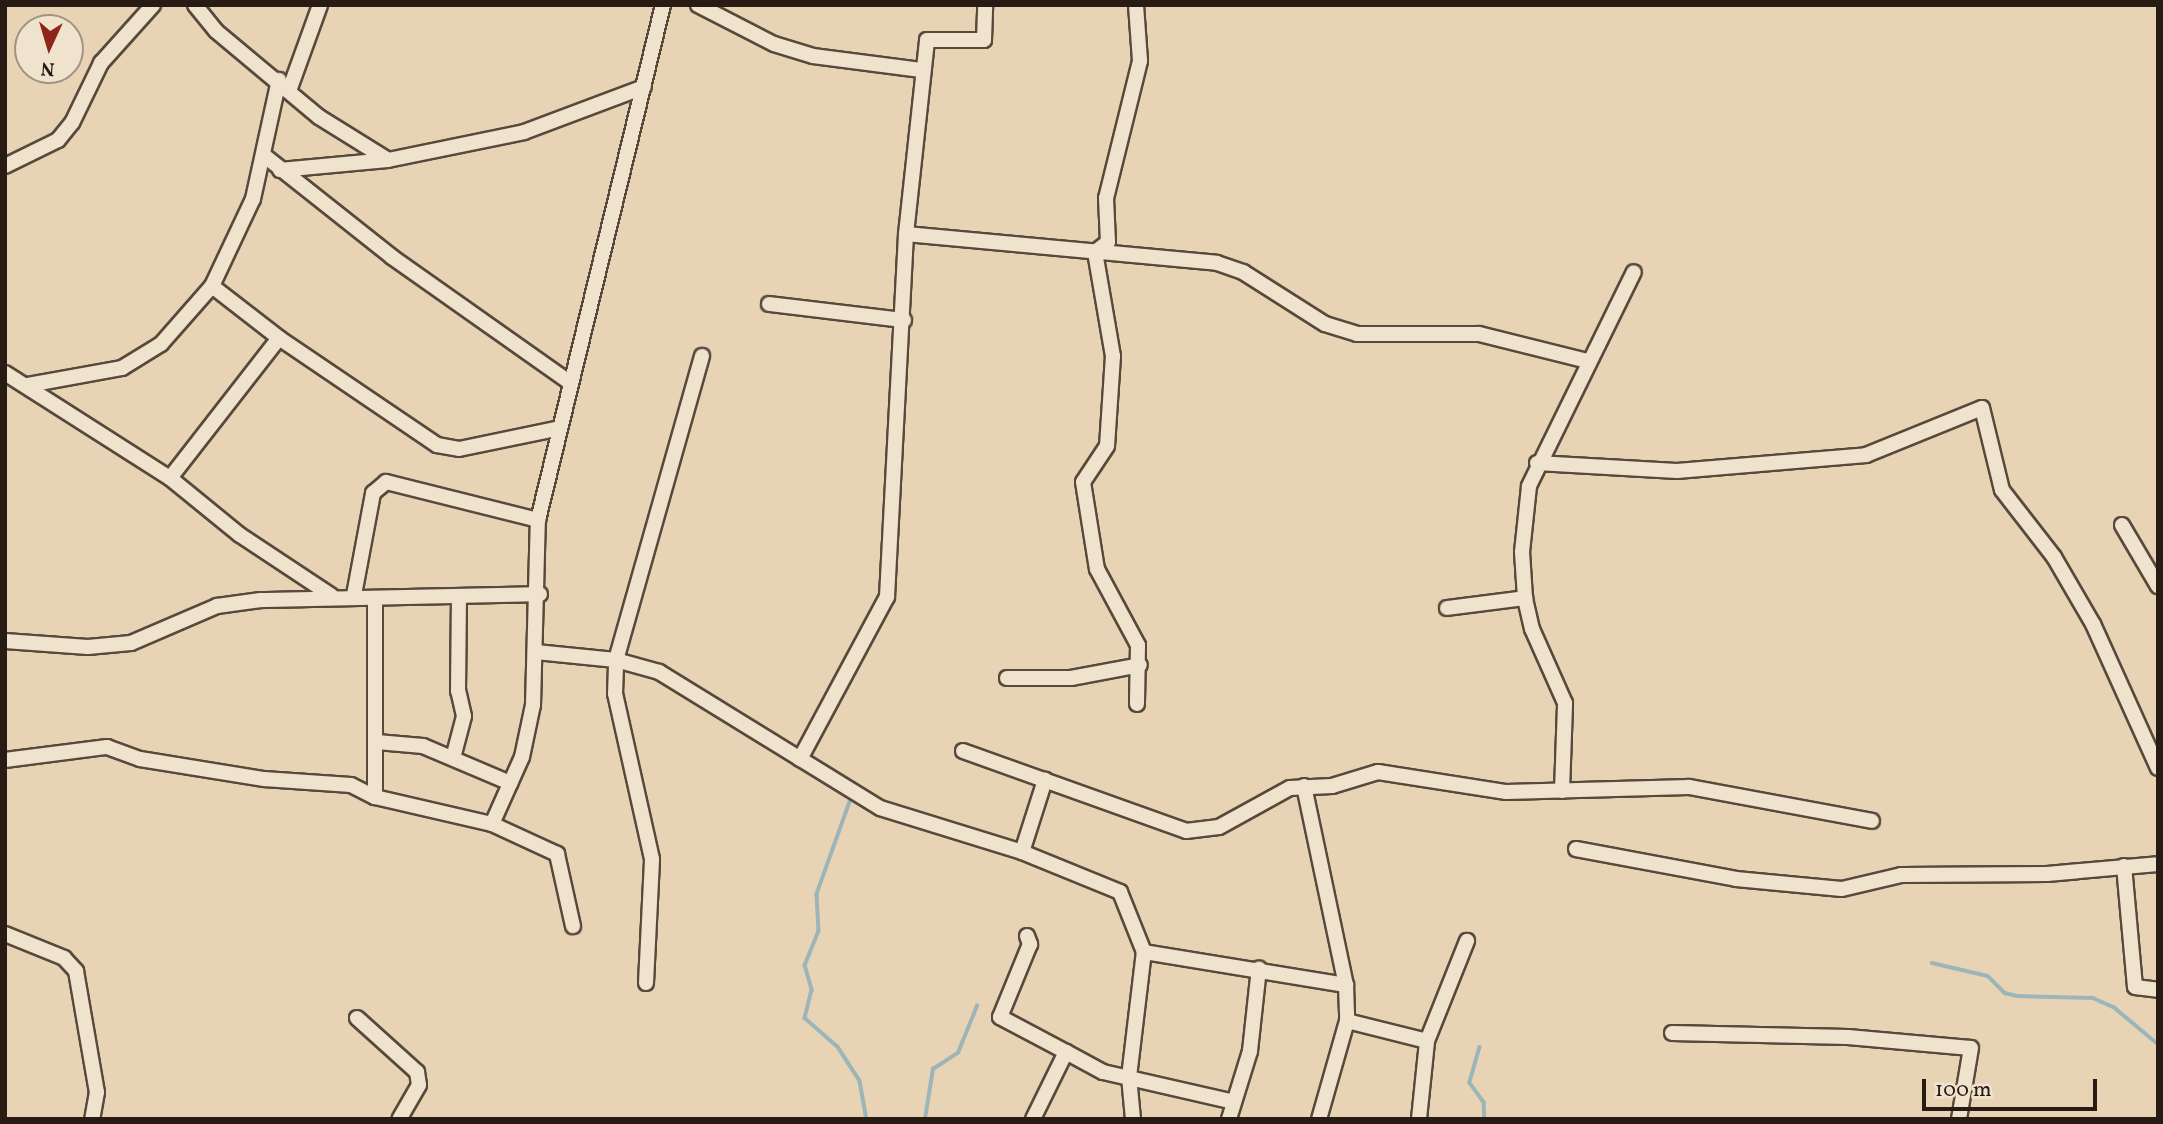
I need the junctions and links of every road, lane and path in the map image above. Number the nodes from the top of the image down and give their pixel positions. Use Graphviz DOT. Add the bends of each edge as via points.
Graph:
graph roads {
  1 [pos="153,5"];
  2 [pos="195,5"];
  3 [pos="320,5"];
  4 [pos="663,5"];
  5 [pos="698,5"];
  6 [pos="985,5"];
  7 [pos="1136,5"];
  8 [pos="921,70"];
  9 [pos="284,84"];
  10 [pos="644,87"];
  11 [pos="266,157"];
  12 [pos="387,160"];
  13 [pos="5,166"];
  14 [pos="280,170"];
  15 [pos="906,234"];
  16 [pos="1095,252"];
  17 [pos="1634,272"];
  18 [pos="212,286"];
  19 [pos="769,304"];
  20 [pos="904,320"];
  21 [pos="279,338"];
  22 [pos="702,356"];
  23 [pos="1587,361"];
  24 [pos="5,373"];
  25 [pos="569,382"];
  26 [pos="28,385"];
  27 [pos="560,428"];
  28 [pos="1537,463"];
  29 [pos="170,478"];
  30 [pos="538,520"];
  31 [pos="2122,525"];
  32 [pos="2158,586"];
  33 [pos="540,594"];
  34 [pos="354,595"];
  35 [pos="332,596"];
  36 [pos="459,596"];
  37 [pos="374,598"];
  38 [pos="1525,598"];
  39 [pos="1447,608"];
  40 [pos="5,642"];
  41 [pos="536,652"];
  42 [pos="616,660"];
  43 [pos="1140,665"];
  44 [pos="1007,678"];
  45 [pos="1137,704"];
  46 [pos="377,742"];
  47 [pos="963,751"];
  48 [pos="453,758"];
  49 [pos="5,760"];
  50 [pos="800,760"];
  51 [pos="2158,768"];
  52 [pos="1045,780"];
  53 [pos="510,783"];
  54 [pos="1304,786"];
  55 [pos="1562,791"];
  56 [pos="375,797"];
  57 [pos="1872,821"];
  58 [pos="492,824"];
  59 [pos="1576,849"];
  60 [pos="1022,852"];
  61 [pos="2158,864"];
  62 [pos="2123,866"];
  63 [pos="573,926"];
  64 [pos="5,933"];
  65 [pos="1027,936"];
  66 [pos="1467,942"];
  67 [pos="1144,952"];
  68 [pos="1259,968"];
  69 [pos="646,983"];
  70 [pos="1346,985"];
  71 [pos="2158,990"];
  72 [pos="357,1018"];
  73 [pos="1347,1021"];
  74 [pos="1672,1033"];
  75 [pos="1427,1041"];
  76 [pos="1066,1052"];
  77 [pos="1129,1077"];
  78 [pos="1234,1102"];
  79 [pos="92,1119"];
  80 [pos="399,1119"];
  81 [pos="1033,1119"];
  82 [pos="1133,1119"];
  83 [pos="1229,1119"];
  84 [pos="1319,1119"];
  85 [pos="1419,1119"];
  86 [pos="1959,1119"];
  1 -- 13 [label="street" via="101,63 72,123 58,140"];
  2 -- 9 [label="street" via="216,31"];
  3 -- 9 [label="street"];
  4 -- 10 [label="street"];
  5 -- 8 [label="street" via="813,56"];
  6 -- 8 [label="street" via="984,40 928,40"];
  7 -- 16 [label="street" via="1140,61 1106,198 1108,242"];
  8 -- 15 [label="street"];
  9 -- 11 [label="street"];
  9 -- 12 [label="street" via="319,117"];
  10 -- 12 [label="street" via="524,132"];
  10 -- 25 [label="street"];
  11 -- 14 [label="street"];
  11 -- 18 [label="street" via="239,239"];
  12 -- 14 [label="street"];
  14 -- 25 [label="street"];
  15 -- 16 [label="street"];
  15 -- 20 [label="street"];
  16 -- 23 [label="street" via="1217,263 1244,272 1325,324 1357,334 1479,334"];
  16 -- 43 [label="street" via="1112,367 1107,446 1085,474 1085,510 1097,569 1138,645"];
  17 -- 23 [label="street"];
  18 -- 21 [label="street"];
  18 -- 26 [label="street" via="160,344 122,368"];
  19 -- 20 [label="street"];
  20 -- 50 [label="street" via="887,597"];
  21 -- 27 [label="street" via="437,445 460,449"];
  21 -- 29 [label="street"];
  22 -- 42 [label="street"];
  23 -- 28 [label="street"];
  24 -- 26 [label="street"];
  25 -- 27 [label="street"];
  26 -- 29 [label="street"];
  27 -- 30 [label="street"];
  28 -- 38 [label="street" via="1522,552"];
  28 -- 51 [label="street" via="1678,471 1866,455 1982,408 2002,490 2054,557 2093,624"];
  29 -- 35 [label="street" via="240,535"];
  30 -- 33 [label="street"];
  30 -- 34 [label="street" via="386,482 373,493"];
  31 -- 32 [label="street"];
  33 -- 36 [label="street"];
  33 -- 41 [label="street"];
  34 -- 35 [label="street"];
  34 -- 37 [label="street"];
  35 -- 40 [label="street" via="217,606 131,643 88,647"];
  36 -- 37 [label="street"];
  36 -- 48 [label="street" via="464,716"];
  37 -- 46 [label="street"];
  38 -- 39 [label="street"];
  38 -- 55 [label="street" via="1532,629 1565,703"];
  41 -- 42 [label="street"];
  41 -- 53 [label="street" via="533,705"];
  42 -- 50 [label="street" via="659,672"];
  42 -- 69 [label="street" via="615,694 652,859"];
  43 -- 44 [label="street" via="1071,678"];
  43 -- 45 [label="street"];
  46 -- 48 [label="street" via="423,746"];
  46 -- 56 [label="street"];
  47 -- 52 [label="street"];
  48 -- 53 [label="street"];
  49 -- 56 [label="street" via="107,747 140,759 264,779 351,785"];
  50 -- 60 [label="street" via="880,808"];
  52 -- 54 [label="street" via="1176,829 1200,831 1219,827 1266,798"];
  52 -- 60 [label="street"];
  53 -- 58 [label="street"];
  54 -- 55 [label="street" via="1332,786 1378,772 1506,792"];
  54 -- 70 [label="street"];
  55 -- 57 [label="street" via="1689,787"];
  56 -- 58 [label="street"];
  58 -- 63 [label="street" via="557,854"];
  59 -- 62 [label="street" via="1736,879 1842,889 1901,875 2047,874"];
  60 -- 67 [label="street" via="1120,892"];
  61 -- 62 [label="street"];
  62 -- 71 [label="street" via="2135,987"];
  64 -- 79 [label="street" via="64,958 76,971 97,1092"];
  65 -- 76 [label="street" via="1030,944 1000,1017"];
  66 -- 75 [label="street"];
  67 -- 68 [label="street"];
  67 -- 77 [label="street"];
  68 -- 70 [label="street"];
  68 -- 78 [label="street" via="1250,1051"];
  70 -- 73 [label="street"];
  72 -- 80 [label="street" via="417,1072 419,1085"];
  73 -- 75 [label="street"];
  73 -- 84 [label="street"];
  74 -- 86 [label="street" via="1848,1037 1972,1048"];
  75 -- 85 [label="street"];
  76 -- 77 [label="street" via="1103,1072"];
  76 -- 81 [label="street"];
  77 -- 78 [label="street"];
  77 -- 82 [label="street"];
  78 -- 83 [label="street"];
}
